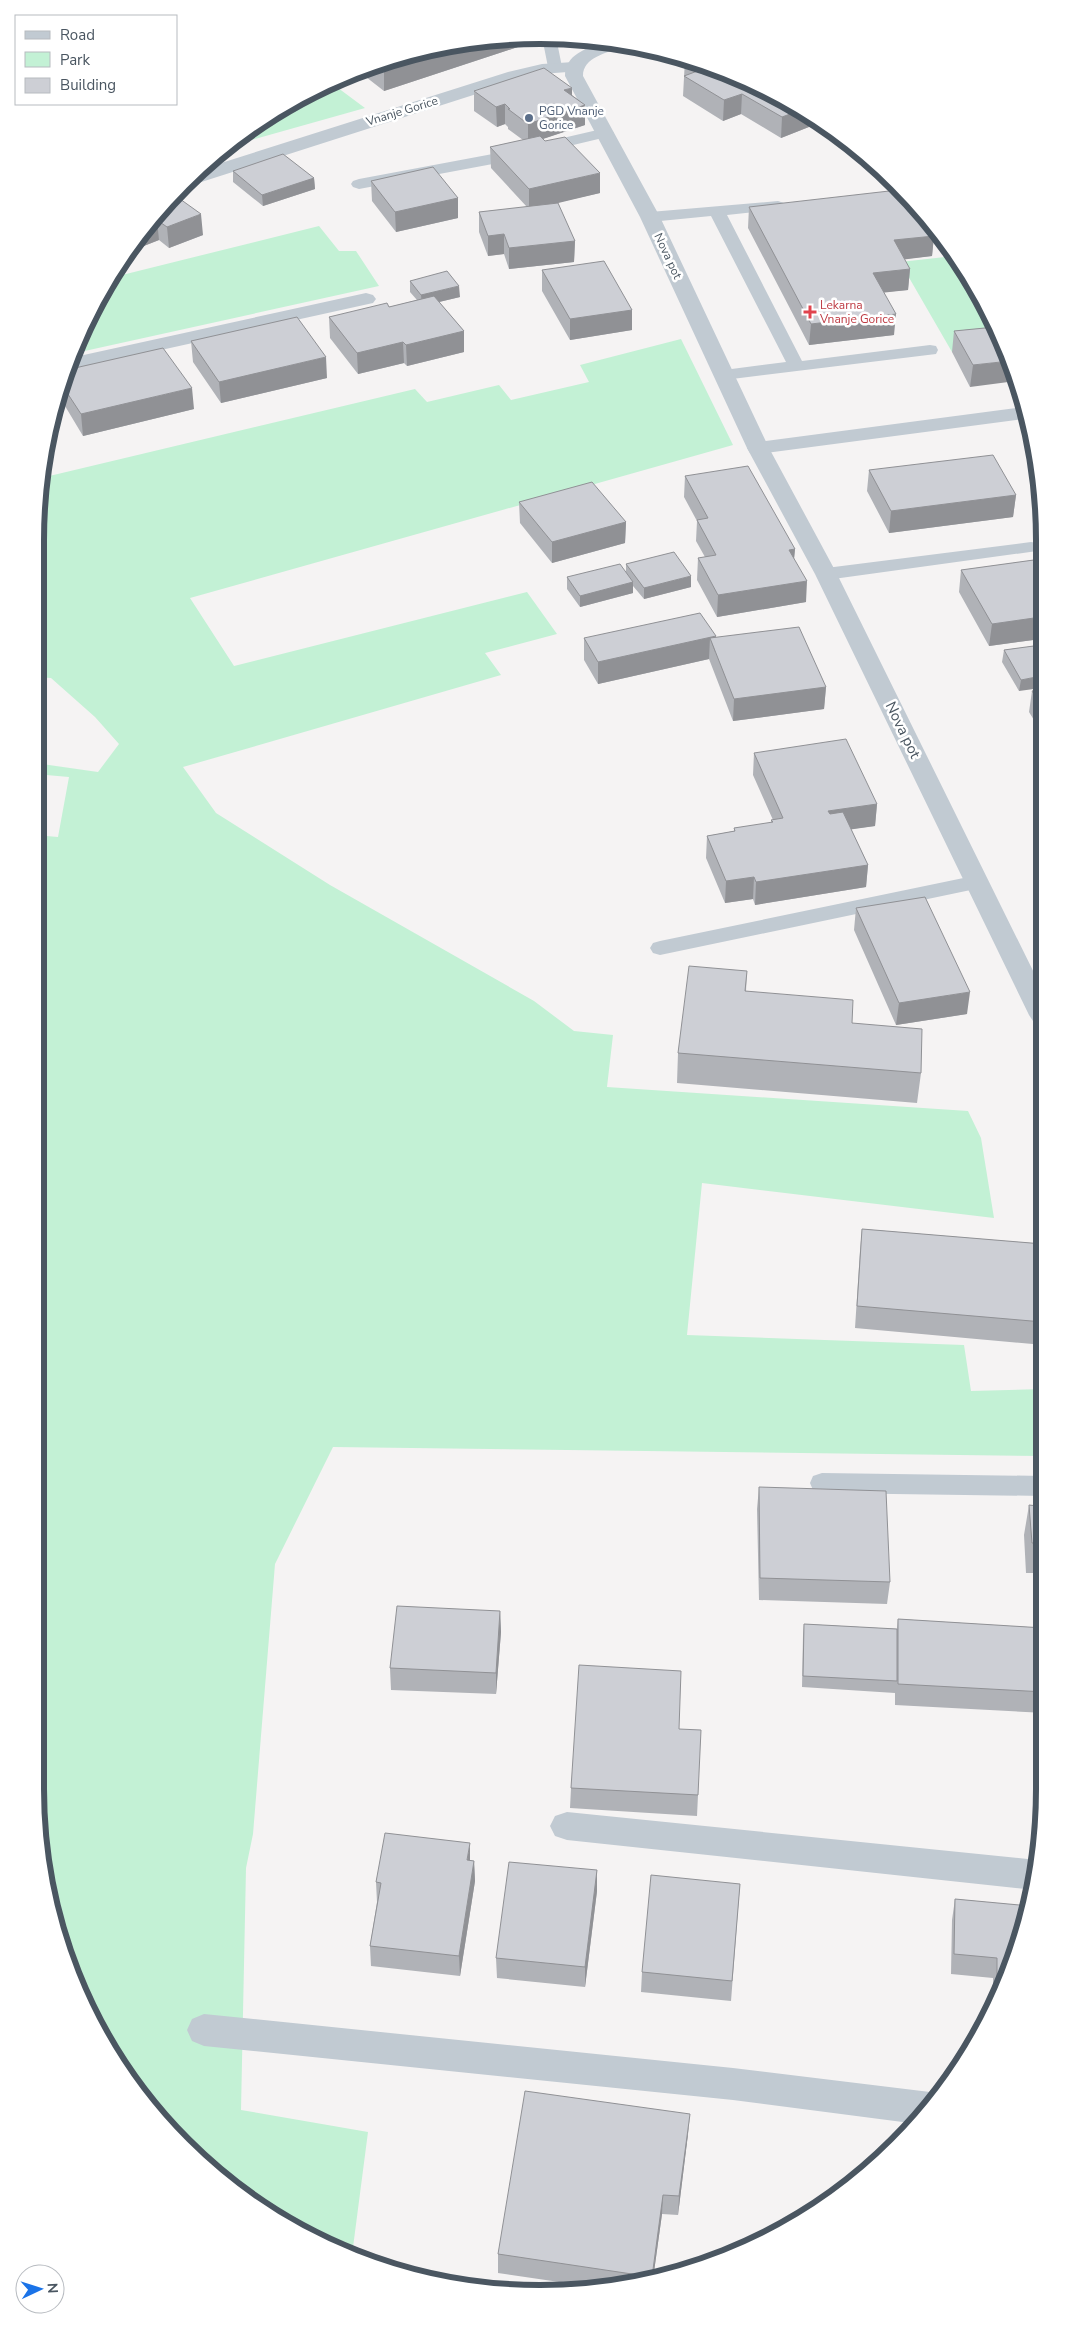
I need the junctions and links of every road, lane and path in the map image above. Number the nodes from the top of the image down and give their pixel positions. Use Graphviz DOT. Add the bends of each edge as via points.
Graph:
graph roads {
  1 [pos="549,44"];
  2 [pos="600,48"];
  3 [pos="564,67"];
  4 [pos="606,133"];
  5 [pos="206,174"];
  6 [pos="359,184"];
  7 [pos="794,204"];
  8 [pos="717,212"];
  9 [pos="650,218"];
  10 [pos="366,299"];
  11 [pos="930,350"];
  12 [pos="77,363"];
  13 [pos="796,366"];
  14 [pos="724,375"];
  15 [pos="1019,414"];
  16 [pos="758,448"];
  17 [pos="1031,547"];
  18 [pos="826,574"];
  19 [pos="978,882"];
  20 [pos="660,948"];
  21 [pos="1036,992"];
  22 [pos="822,1483"];
  23 [pos="1036,1486"];
  24 [pos="567,1826"];
  25 [pos="1029,1874"];
  26 [pos="204,2030"];
  27 [pos="920,2108"];
  1 -- 3 [label="lane"];
  2 -- 3 [label="street, Vnanje Gorice"];
  3 -- 4 [label="street, Nova pot" via="574,76"];
  3 -- 5 [label="street, Vnanje Gorice" via="514,76"];
  4 -- 6 [label="lane" via="498,158"];
  4 -- 9 [label="street, Nova pot"];
  7 -- 8 [label="lane"];
  8 -- 9 [label="lane"];
  8 -- 13 [label="lane"];
  9 -- 14 [label="street, Nova pot"];
  10 -- 12 [label="street"];
  11 -- 13 [label="lane"];
  13 -- 14 [label="lane"];
  14 -- 16 [label="street, Nova pot"];
  15 -- 16 [label="street"];
  16 -- 18 [label="street, Nova pot"];
  17 -- 18 [label="lane"];
  18 -- 19 [label="street, Nova pot"];
  19 -- 20 [label="lane"];
  19 -- 21 [label="street, Nova pot"];
  22 -- 23 [label="lane"];
  24 -- 25 [label="street"];
  26 -- 27 [label="street" via="733,2084"];
}
